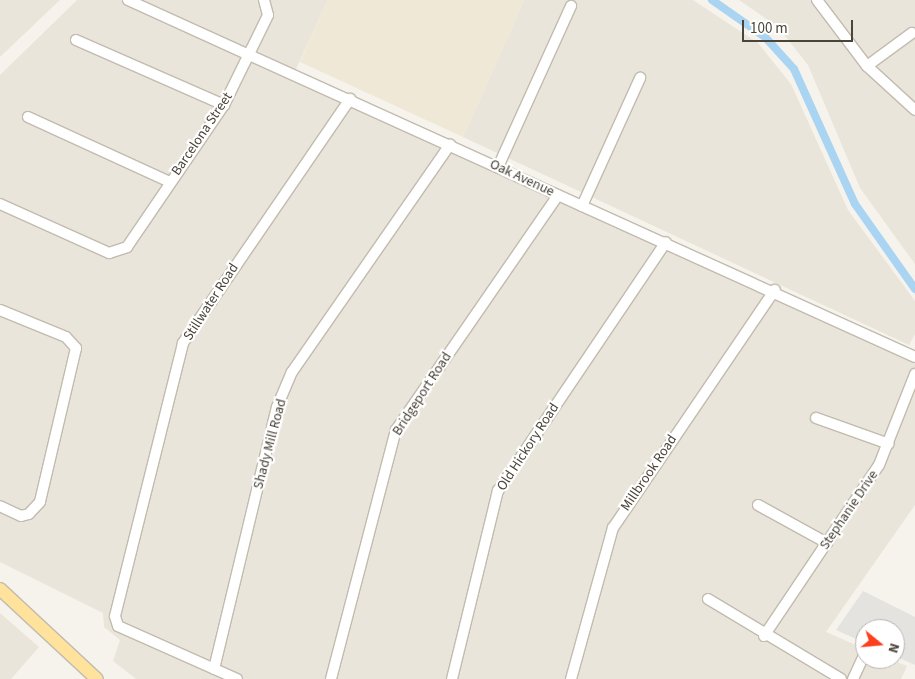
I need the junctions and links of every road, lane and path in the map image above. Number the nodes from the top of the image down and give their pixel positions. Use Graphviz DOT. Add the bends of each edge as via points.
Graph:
graph roads {
  1 [pos="128,0"];
  2 [pos="817,0"];
  3 [pos="266,2"];
  4 [pos="571,6"];
  5 [pos="912,32"];
  6 [pos="76,40"];
  7 [pos="250,54"];
  8 [pos="867,66"];
  9 [pos="640,78"];
  10 [pos="350,99"];
  11 [pos="224,105"];
  12 [pos="915,110"];
  13 [pos="28,117"];
  14 [pos="450,145"];
  15 [pos="498,167"];
  16 [pos="170,182"];
  17 [pos="558,195"];
  18 [pos="0,204"];
  19 [pos="582,206"];
  20 [pos="666,242"];
  21 [pos="775,290"];
  22 [pos="0,310"];
  23 [pos="915,358"];
  24 [pos="915,374"];
  25 [pos="816,418"];
  26 [pos="888,444"];
  27 [pos="758,505"];
  28 [pos="0,506"];
  29 [pos="827,543"];
  30 [pos="0,590"];
  31 [pos="708,600"];
  32 [pos="764,636"];
  33 [pos="214,669"];
  34 [pos="97,679"];
  35 [pos="237,679"];
  36 [pos="331,679"];
  37 [pos="452,679"];
  38 [pos="571,679"];
  39 [pos="841,679"];
  1 -- 7 [label="street, Oak Avenue"];
  2 -- 8 [label="street"];
  3 -- 7 [label="street, Barcelona Street" via="268,15"];
  4 -- 15 [label="street"];
  5 -- 8 [label="street"];
  6 -- 11 [label="street"];
  7 -- 10 [label="street, Oak Avenue"];
  7 -- 11 [label="street, Barcelona Street"];
  8 -- 12 [label="street" via="889,91"];
  9 -- 19 [label="street"];
  10 -- 14 [label="street, Oak Avenue"];
  10 -- 33 [label="street, Stillwater Road" via="183,342 116,621"];
  11 -- 16 [label="street, Barcelona Street"];
  13 -- 16 [label="street"];
  14 -- 15 [label="street, Oak Avenue"];
  14 -- 33 [label="street, Shady Mill Road" via="292,372 277,408"];
  15 -- 17 [label="street, Oak Avenue"];
  16 -- 18 [label="street, Barcelona Street" via="118,253 109,253"];
  17 -- 19 [label="street, Oak Avenue"];
  17 -- 36 [label="street, Bridgeport Road" via="396,430"];
  19 -- 20 [label="street, Oak Avenue"];
  20 -- 21 [label="street, Oak Avenue"];
  20 -- 37 [label="street, Old Hickory Road" via="498,491"];
  21 -- 23 [label="street, Oak Avenue"];
  21 -- 38 [label="street, Millbrook Road" via="612,528"];
  22 -- 28 [label="street" via="66,337 76,348 40,502 30,514 21,516"];
  24 -- 26 [label="street, Stephanie Drive"];
  25 -- 26 [label="street"];
  26 -- 29 [label="street, Stephanie Drive"];
  27 -- 29 [label="street"];
  29 -- 32 [label="street, Stephanie Drive"];
  30 -- 34 [label="main road"];
  31 -- 32 [label="street"];
  32 -- 39 [label="street"];
  33 -- 35 [label="street"];
}
